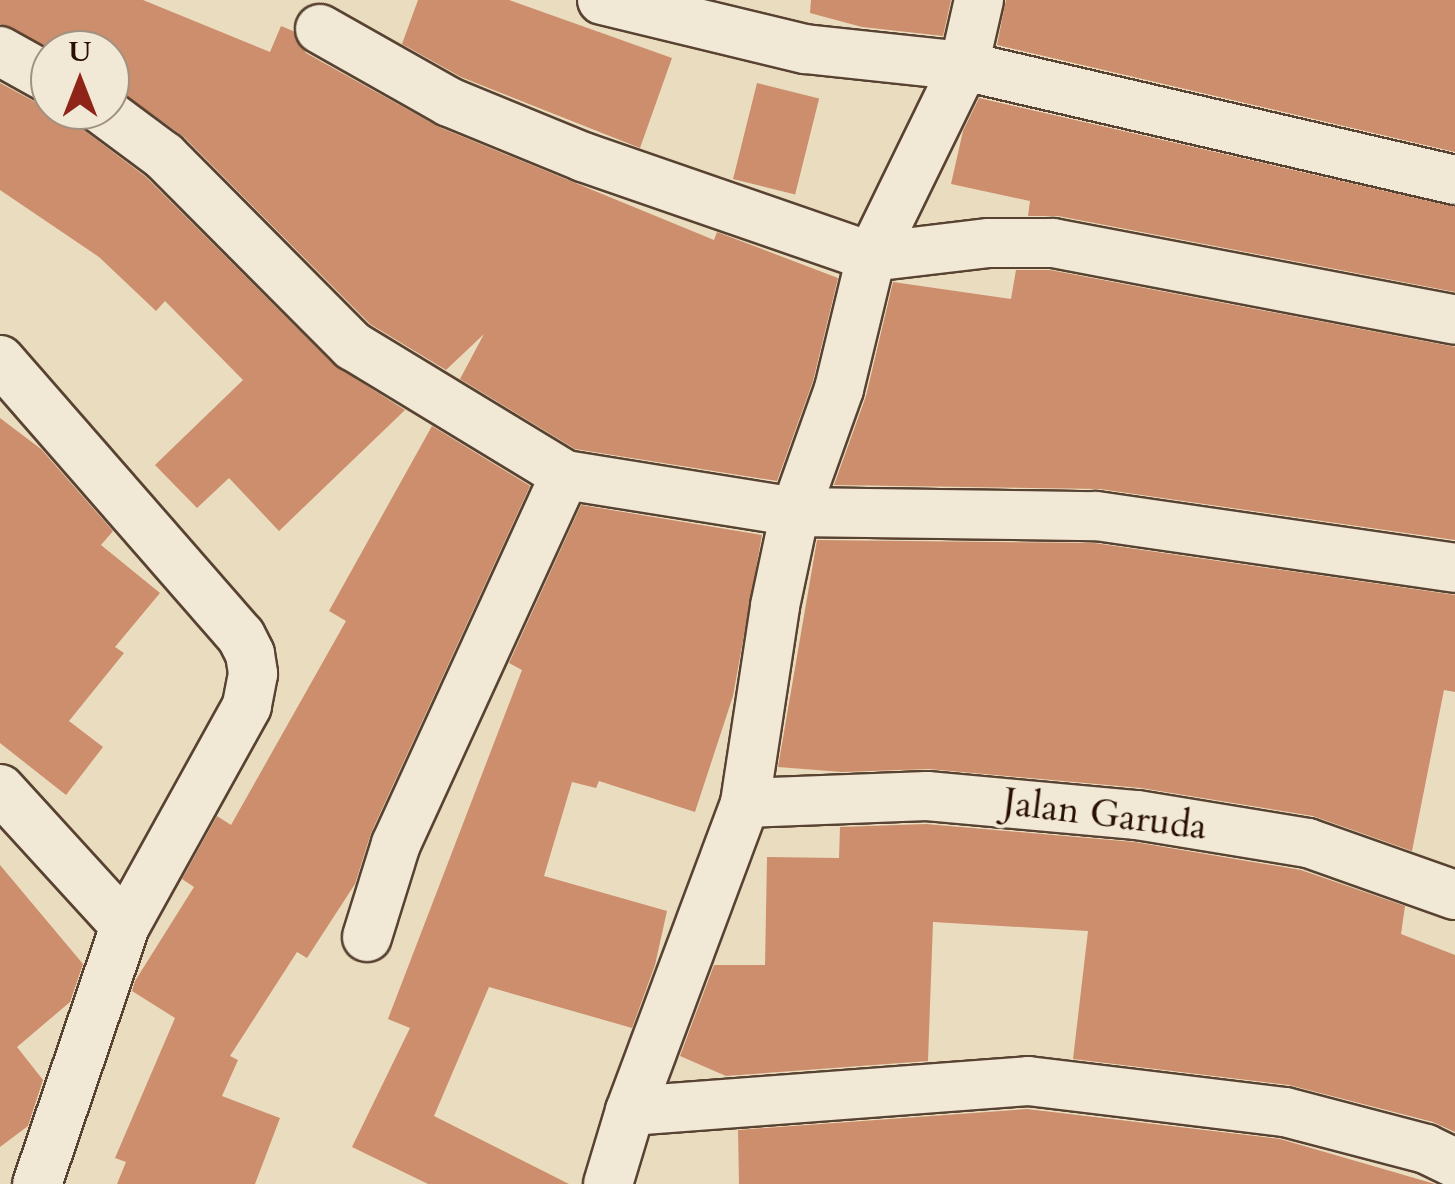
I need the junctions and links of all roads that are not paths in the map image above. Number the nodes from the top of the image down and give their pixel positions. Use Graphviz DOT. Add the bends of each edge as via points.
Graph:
graph roads {
  1 [pos="602,0"];
  2 [pos="978,0"];
  3 [pos="320,29"];
  4 [pos="0,51"];
  5 [pos="964,66"];
  6 [pos="30,68"];
  7 [pos="129,130"];
  8 [pos="1455,180"];
  9 [pos="871,257"];
  10 [pos="1455,320"];
  11 [pos="0,360"];
  12 [pos="565,475"];
  13 [pos="795,512"];
  14 [pos="1455,568"];
  15 [pos="0,789"];
  16 [pos="745,803"];
  17 [pos="1455,895"];
  18 [pos="125,926"];
  19 [pos="367,937"];
  20 [pos="630,1110"];
  21 [pos="1455,1163"];
  22 [pos="36,1184"];
  23 [pos="608,1184"];
  1 -- 5 [label="street" via="805,48"];
  2 -- 5 [label="street"];
  3 -- 9 [label="street" via="449,102 583,157"];
  4 -- 6 [label="street"];
  5 -- 8 [label="street"];
  5 -- 9 [label="street"];
  7 -- 12 [label="street" via="164,156 353,346"];
  9 -- 10 [label="street" via="1053,243"];
  9 -- 13 [label="street" via="838,390"];
  11 -- 18 [label="street" via="250,654 247,706"];
  12 -- 13 [label="street"];
  12 -- 19 [label="street" via="396,844"];
  13 -- 14 [label="street" via="1096,516"];
  13 -- 16 [label="street"];
  15 -- 18 [label="street"];
  16 -- 17 [label="street, Jalan Garuda" via="927,796 1137,815 1308,843"];
  16 -- 20 [label="street"];
  18 -- 22 [label="street"];
  20 -- 21 [label="street" via="1028,1081 1285,1112 1426,1149"];
  20 -- 23 [label="street"];
}
